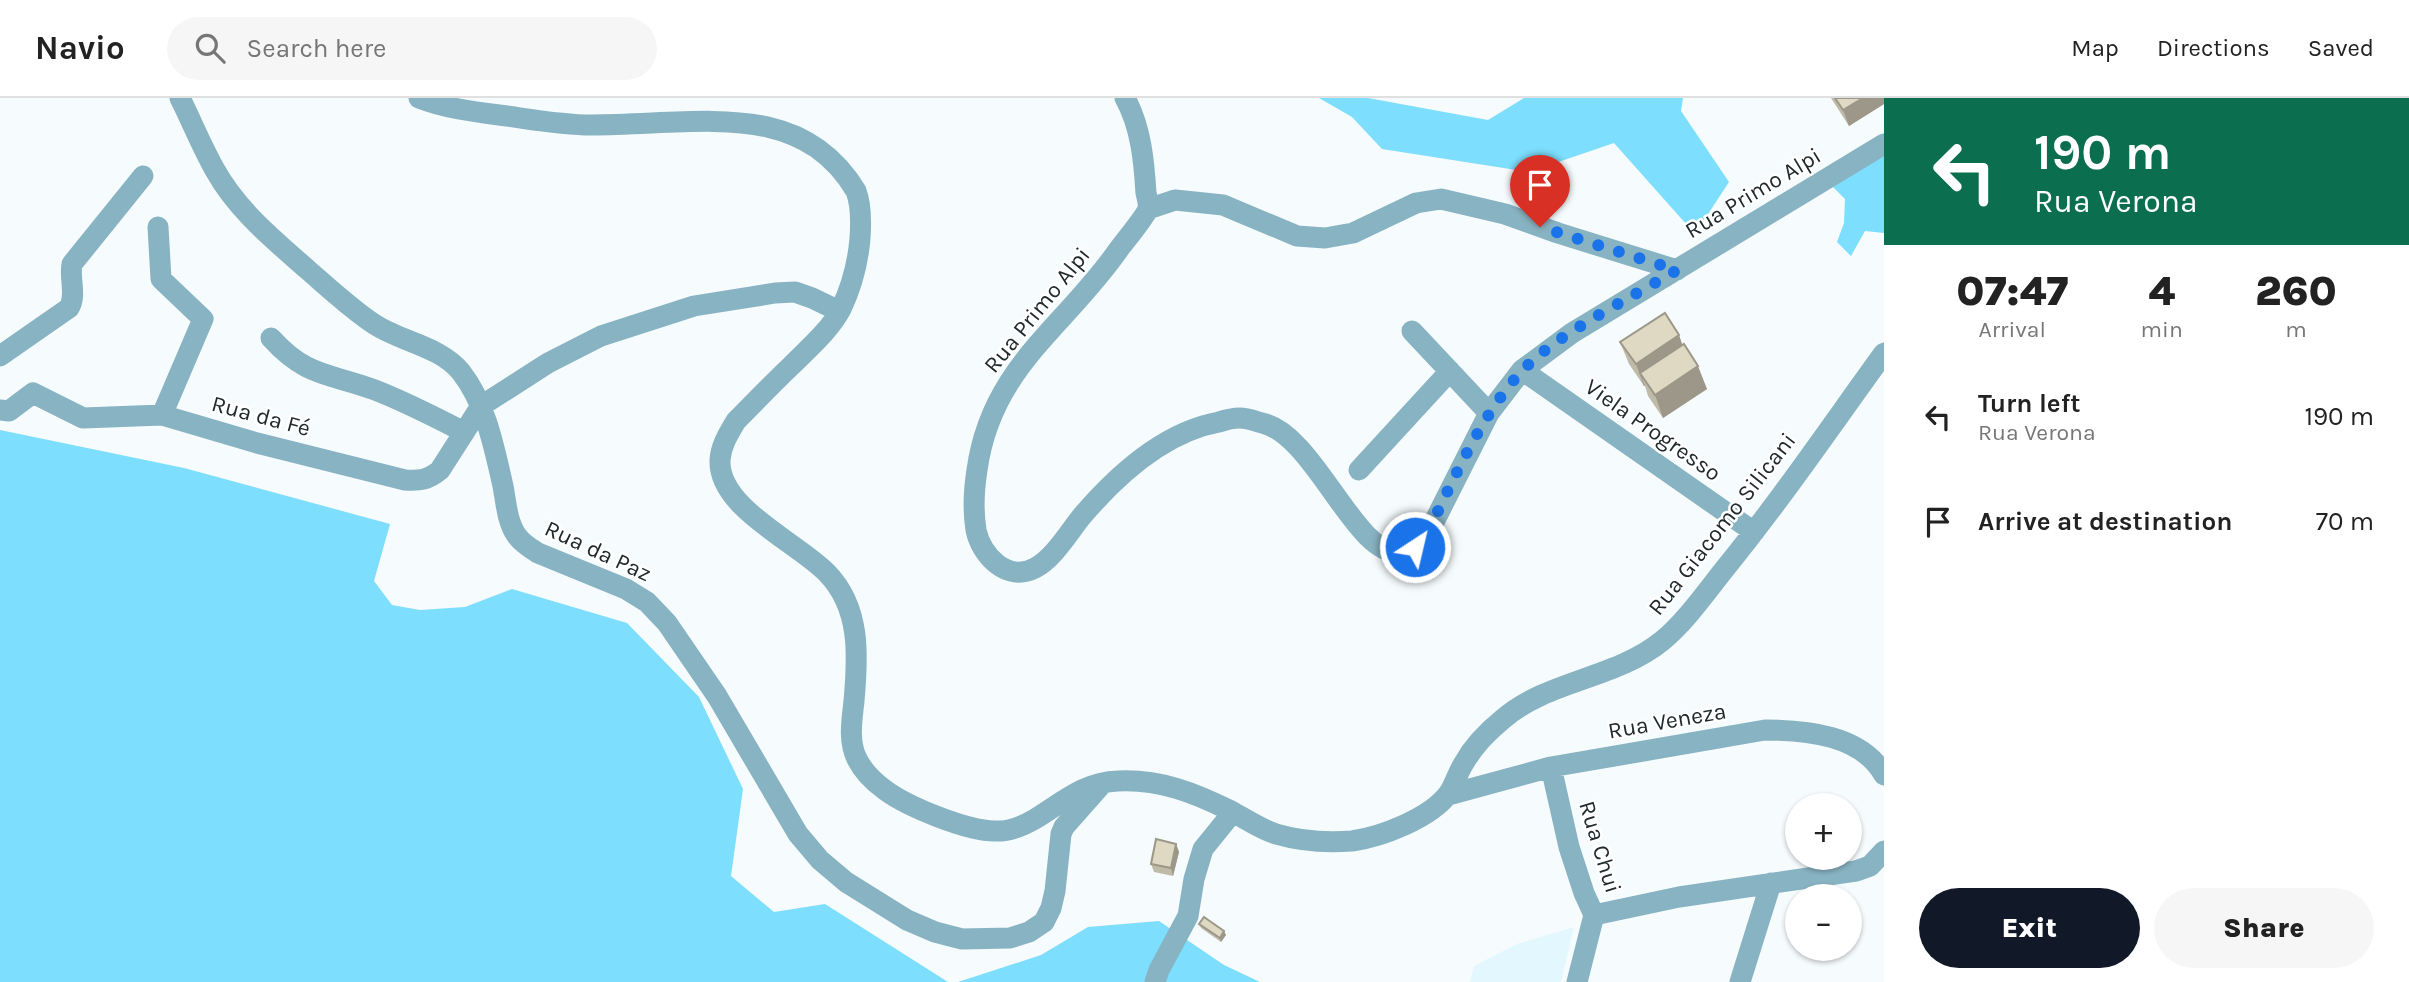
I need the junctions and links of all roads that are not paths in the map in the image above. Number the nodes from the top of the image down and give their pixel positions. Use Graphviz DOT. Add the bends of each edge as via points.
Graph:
graph roads {
  1 [pos="180,98"];
  2 [pos="419,98"];
  3 [pos="1125,98"];
  4 [pos="1884,144"];
  5 [pos="143,176"];
  6 [pos="1148,209"];
  7 [pos="158,226"];
  8 [pos="1677,270"];
  9 [pos="839,311"];
  10 [pos="1412,331"];
  11 [pos="271,338"];
  12 [pos="1884,353"];
  13 [pos="0,356"];
  14 [pos="1450,370"];
  15 [pos="1522,370"];
  16 [pos="481,406"];
  17 [pos="0,410"];
  18 [pos="1489,412"];
  19 [pos="162,415"];
  20 [pos="464,432"];
  21 [pos="1359,470"];
  22 [pos="1754,533"];
  23 [pos="1551,767"];
  24 [pos="1884,775"];
  25 [pos="1103,782"];
  26 [pos="1448,795"];
  27 [pos="1233,812"];
  28 [pos="1884,851"];
  29 [pos="1770,883"];
  30 [pos="1594,915"];
  31 [pos="1155,982"];
  32 [pos="1577,982"];
  33 [pos="1740,982"];
  1 -- 16 [label="street, Rua da Paz" via="215,170 266,233 356,312 451,362"];
  2 -- 9 [label="street, Rua Giacomo Silicani" via="442,107 554,123 638,122 759,106 784,110 808,122 828,139 858,196 858,259"];
  3 -- 6 [label="street" via="1142,148"];
  4 -- 8 [label="street, Rua Primo Alpi"];
  5 -- 13 [label="street" via="72,264 74,300 69,309"];
  6 -- 8 [label="street" via="1175,200 1223,205 1297,236 1325,238 1353,233 1416,203 1441,199 1505,214"];
  6 -- 18 [label="street, Rua Primo Alpi" via="1111,262 1015,371 990,414 974,487 976,531 995,564 1010,571 1035,568 1130,466 1204,424 1239,418 1268,424 1289,438 1361,531 1381,548 1399,552 1415,547 1427,534"];
  7 -- 19 [label="street" via="161,279 203,318"];
  8 -- 15 [label="street, Rua Primo Alpi" via="1572,333"];
  9 -- 16 [label="street" via="795,292 681,310 601,336"];
  9 -- 25 [label="street, Rua Giacomo Silicani" via="736,421 725,438 720,460 723,478 735,499 826,572 851,610 856,634 851,730 855,756 887,792 937,817 999,832 1032,821 1083,788"];
  10 -- 14 [label="street"];
  11 -- 20 [label="street" via="288,356 318,374 373,389"];
  12 -- 22 [label="street, Rua Giacomo Silicani"];
  14 -- 18 [label="street"];
  14 -- 21 [label="street"];
  15 -- 18 [label="street, Rua Primo Alpi"];
  15 -- 22 [label="street, Viela Progresso"];
  16 -- 20 [label="street, Rua da Fé"];
  16 -- 25 [label="street, Rua da Paz" via="517,536 538,553 647,602 717,696 798,834 846,883 907,920 962,939 1010,938 1044,922 1055,891 1061,834"];
  17 -- 19 [label="street, Rua da Fé" via="9,411 33,393 83,418"];
  19 -- 20 [label="street, Rua da Fé" via="257,443 421,481 440,470"];
  22 -- 26 [label="street, Rua Giacomo Silicani" via="1662,641 1637,657 1539,696 1480,738"];
  23 -- 24 [label="street, Rua Veneza" via="1766,730 1794,730 1846,743 1868,756"];
  23 -- 26 [label="street, Rua Veneza"];
  23 -- 30 [label="street, Rua Chui" via="1569,847"];
  25 -- 27 [label="street, Rua Giacomo Silicani" via="1166,784"];
  26 -- 27 [label="street, Rua Giacomo Silicani" via="1408,823 1353,841 1291,838"];
  27 -- 31 [label="street" via="1203,849 1188,916"];
  28 -- 29 [label="street" via="1870,866 1856,871"];
  29 -- 30 [label="street"];
  29 -- 33 [label="street"];
  30 -- 32 [label="street, Rua Chui"];
}
